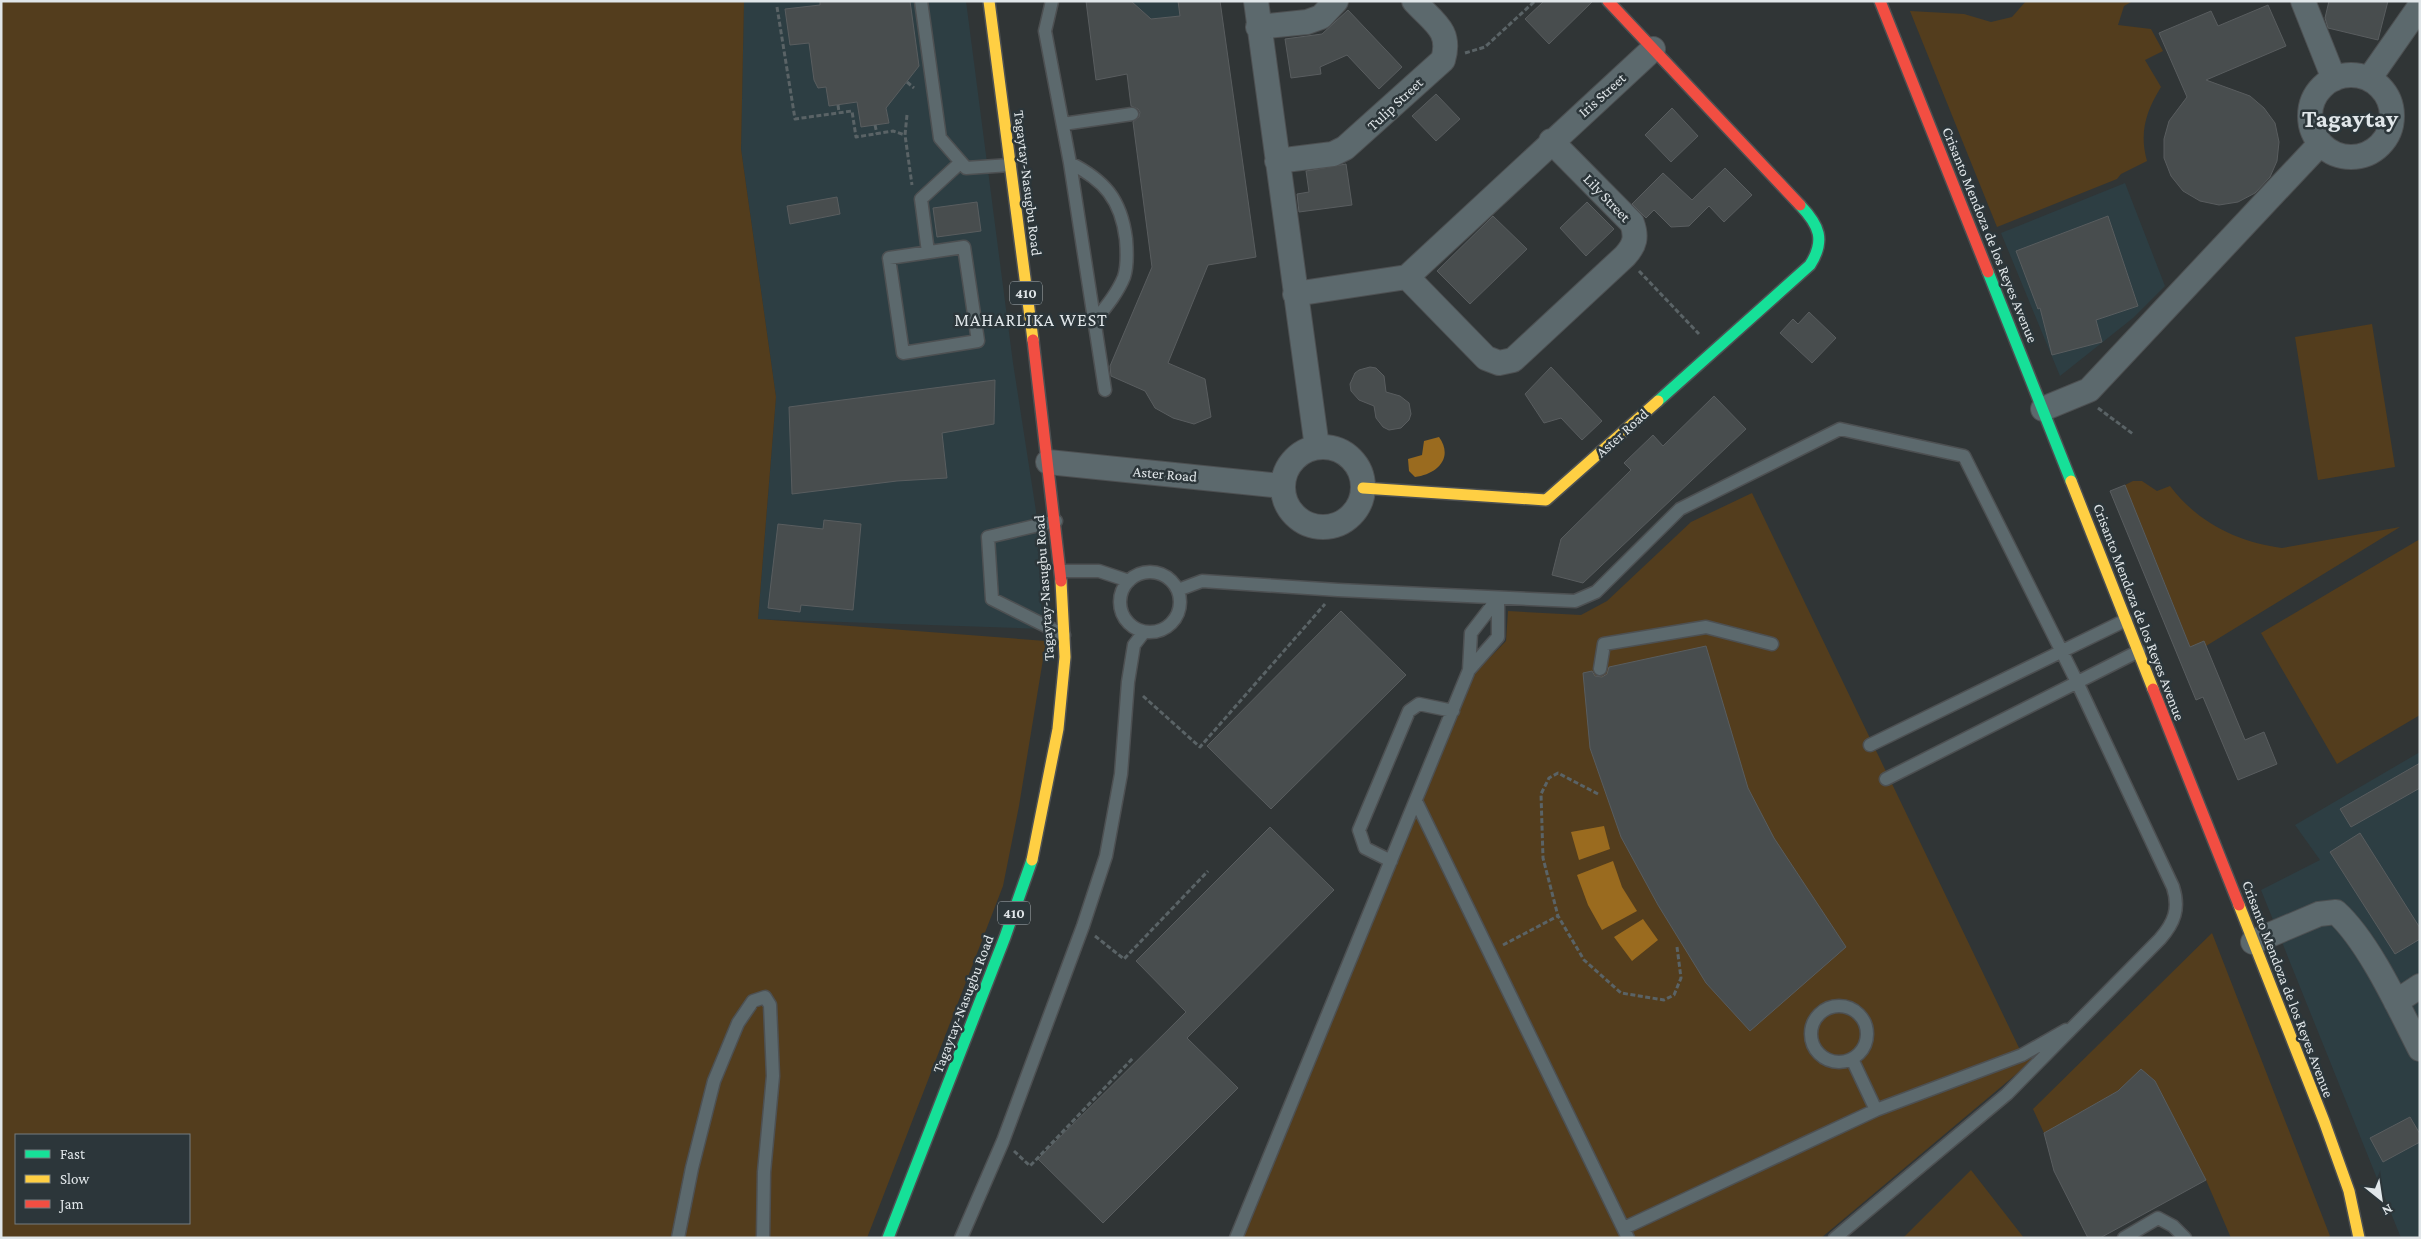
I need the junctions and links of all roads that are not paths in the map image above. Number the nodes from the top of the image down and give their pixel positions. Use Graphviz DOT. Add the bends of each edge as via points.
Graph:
graph roads {
  1 [pos="921,1"];
  2 [pos="989,1"];
  3 [pos="1052,1"];
  4 [pos="1256,1"];
  5 [pos="1336,1"];
  6 [pos="1414,1"];
  7 [pos="1608,1"];
  8 [pos="1880,1"];
  9 [pos="2303,1"];
  10 [pos="2420,6"];
  11 [pos="1258,27"];
  12 [pos="1653,49"];
  13 [pos="2334,78"];
  14 [pos="2369,79"];
  15 [pos="1132,114"];
  16 [pos="1063,124"];
  17 [pos="1551,141"];
  18 [pos="2320,144"];
  19 [pos="1277,161"];
  20 [pos="961,162"];
  21 [pos="1070,163"];
  22 [pos="1010,165"];
  23 [pos="928,252"];
  24 [pos="1407,277"];
  25 [pos="1295,294"];
  26 [pos="1094,322"];
  27 [pos="1105,390"];
  28 [pos="2043,409"];
  29 [pos="1316,447"];
  30 [pos="1048,462"];
  31 [pos="1282,486"];
  32 [pos="1363,488"];
  33 [pos="1056,521"];
  34 [pos="1061,570"];
  35 [pos="1129,582"];
  36 [pos="1178,590"];
  37 [pos="1498,598"];
  38 [pos="2126,620"];
  39 [pos="1144,632"];
  40 [pos="1064,635"];
  41 [pos="1772,644"];
  42 [pos="2139,651"];
  43 [pos="2062,652"];
  44 [pos="1600,668"];
  45 [pos="1469,670"];
  46 [pos="2078,682"];
  47 [pos="1452,711"];
  48 [pos="1870,745"];
  49 [pos="1886,778"];
  50 [pos="1416,801"];
  51 [pos="1391,860"];
  52 [pos="2253,942"];
  53 [pos="2420,986"];
  54 [pos="2396,1002"];
  55 [pos="2081,1022"];
  56 [pos="2420,1049"];
  57 [pos="1852,1059"];
  58 [pos="1876,1110"];
  59 [pos="1626,1233"];
  60 [pos="678,1238"];
  61 [pos="763,1238"];
  62 [pos="888,1238"];
  63 [pos="961,1238"];
  64 [pos="1236,1238"];
  65 [pos="1835,1238"];
  66 [pos="2124,1238"];
  67 [pos="2185,1238"];
  68 [pos="2359,1238"];
  1 -- 20 [label="lane" via="940,138"];
  2 -- 22 [label="main road, Tagaytay-Nasugbu Road / 410"];
  3 -- 16 [label="lane" via="1044,31"];
  4 -- 11 [label="street"];
  5 -- 11 [label="street" via="1321,17 1307,22"];
  6 -- 19 [label="street, Tulip Street" via="1445,34 1447,46 1443,60 1345,148 1332,154"];
  7 -- 12 [label="main road"];
  8 -- 28 [label="main road, Crisanto Mendoza de los Reyes Avenue"];
  9 -- 13 [label="street"];
  10 -- 14 [label="street"];
  11 -- 19 [label="street"];
  12 -- 17 [label="street, Iris Street"];
  12 -- 32 [label="main road, Aster Road" via="1815,222 1820,236 1819,252 1810,265 1546,500"];
  13 -- 14 [label="street" via="2352,75"];
  13 -- 18 [label="street" via="2315,95 2310,108 2313,133"];
  14 -- 18 [label="street" via="2387,97 2391,122 2387,135 2368,153 2356,156 2330,152"];
  15 -- 16 [label="lane"];
  16 -- 21 [label="lane"];
  17 -- 24 [label="street"];
  17 -- 24 [label="street, Lily Street" via="1632,223 1636,235 1633,248 1625,256 1513,360 1498,363 1486,358"];
  18 -- 28 [label="street" via="2089,390"];
  19 -- 25 [label="street"];
  20 -- 22 [label="lane" via="966,168"];
  20 -- 23 [label="lane" via="921,199"];
  21 -- 26 [label="lane"];
  21 -- 26 [label="lane" via="1092,174 1111,192 1124,221 1127,255 1124,276"];
  22 -- 30 [label="main road, Tagaytay-Nasugbu Road / 410"];
  23 -- 23 [label="lane" via="889,258 903,353 978,341 964,247"];
  24 -- 25 [label="street"];
  25 -- 29 [label="street"];
  26 -- 27 [label="lane"];
  28 -- 38 [label="main road, Crisanto Mendoza de los Reyes Avenue"];
  29 -- 31 [label="street" via="1292,460"];
  29 -- 32 [label="street" via="1334,448 1350,456 1357,465"];
  30 -- 31 [label="street, Aster Road"];
  30 -- 33 [label="main road, Tagaytay-Nasugbu Road / 410"];
  31 -- 32 [label="street" via="1284,500 1291,512 1315,527 1335,524 1353,514"];
  33 -- 34 [label="main road, Tagaytay-Nasugbu Road / 410"];
  33 -- 40 [label="lane" via="988,537 992,599"];
  34 -- 35 [label="lane" via="1099,571"];
  34 -- 40 [label="main road, Tagaytay-Nasugbu Road / 410"];
  35 -- 36 [label="lane" via="1137,576 1156,573 1165,576"];
  35 -- 39 [label="lane" via="1124,589 1121,607 1128,623"];
  36 -- 37 [label="lane" via="1202,581"];
  36 -- 39 [label="lane" via="1177,617 1162,630"];
  37 -- 43 [label="lane" via="1575,600 1596,592 1680,509 1840,429 1964,456"];
  37 -- 45 [label="lane" via="1471,633"];
  37 -- 45 [label="lane" via="1498,637"];
  38 -- 42 [label="main road, Crisanto Mendoza de los Reyes Avenue"];
  38 -- 43 [label="lane"];
  39 -- 63 [label="lane" via="1134,645 1120,783 1106,856 1003,1141"];
  40 -- 62 [label="main road, Tagaytay-Nasugbu Road / 410" via="1058,729 1032,861"];
  41 -- 44 [label="lane" via="1706,627 1604,644"];
  42 -- 46 [label="lane"];
  42 -- 52 [label="main road, Crisanto Mendoza de los Reyes Avenue"];
  43 -- 46 [label="lane"];
  43 -- 48 [label="lane"];
  45 -- 47 [label="lane"];
  46 -- 49 [label="lane"];
  46 -- 55 [label="lane" via="2177,900 2170,927"];
  47 -- 50 [label="lane"];
  47 -- 51 [label="lane" via="1419,704 1409,711 1359,830 1365,848"];
  50 -- 51 [label="lane"];
  50 -- 59 [label="lane"];
  51 -- 64 [label="lane"];
  52 -- 54 [label="street" via="2319,914 2336,912 2350,925"];
  52 -- 68 [label="main road, Crisanto Mendoza de los Reyes Avenue" via="2346,1182"];
  53 -- 54 [label="street"];
  54 -- 56 [label="street"];
  55 -- 58 [label="lane" via="2022,1055"];
  55 -- 65 [label="lane" via="2007,1094"];
  57 -- 57 [label="lane" via="1859,1054 1867,1038 1863,1019 1848,1008 1829,1008 1814,1019 1812,1046 1825,1059 1834,1062"];
  57 -- 58 [label="lane"];
  58 -- 59 [label="lane"];
  60 -- 61 [label="lane" via="714,1081 738,1023 753,1001 765,997 770,1006 773,1076 764,1172"];
  66 -- 67 [label="lane" via="2158,1218"];
}
